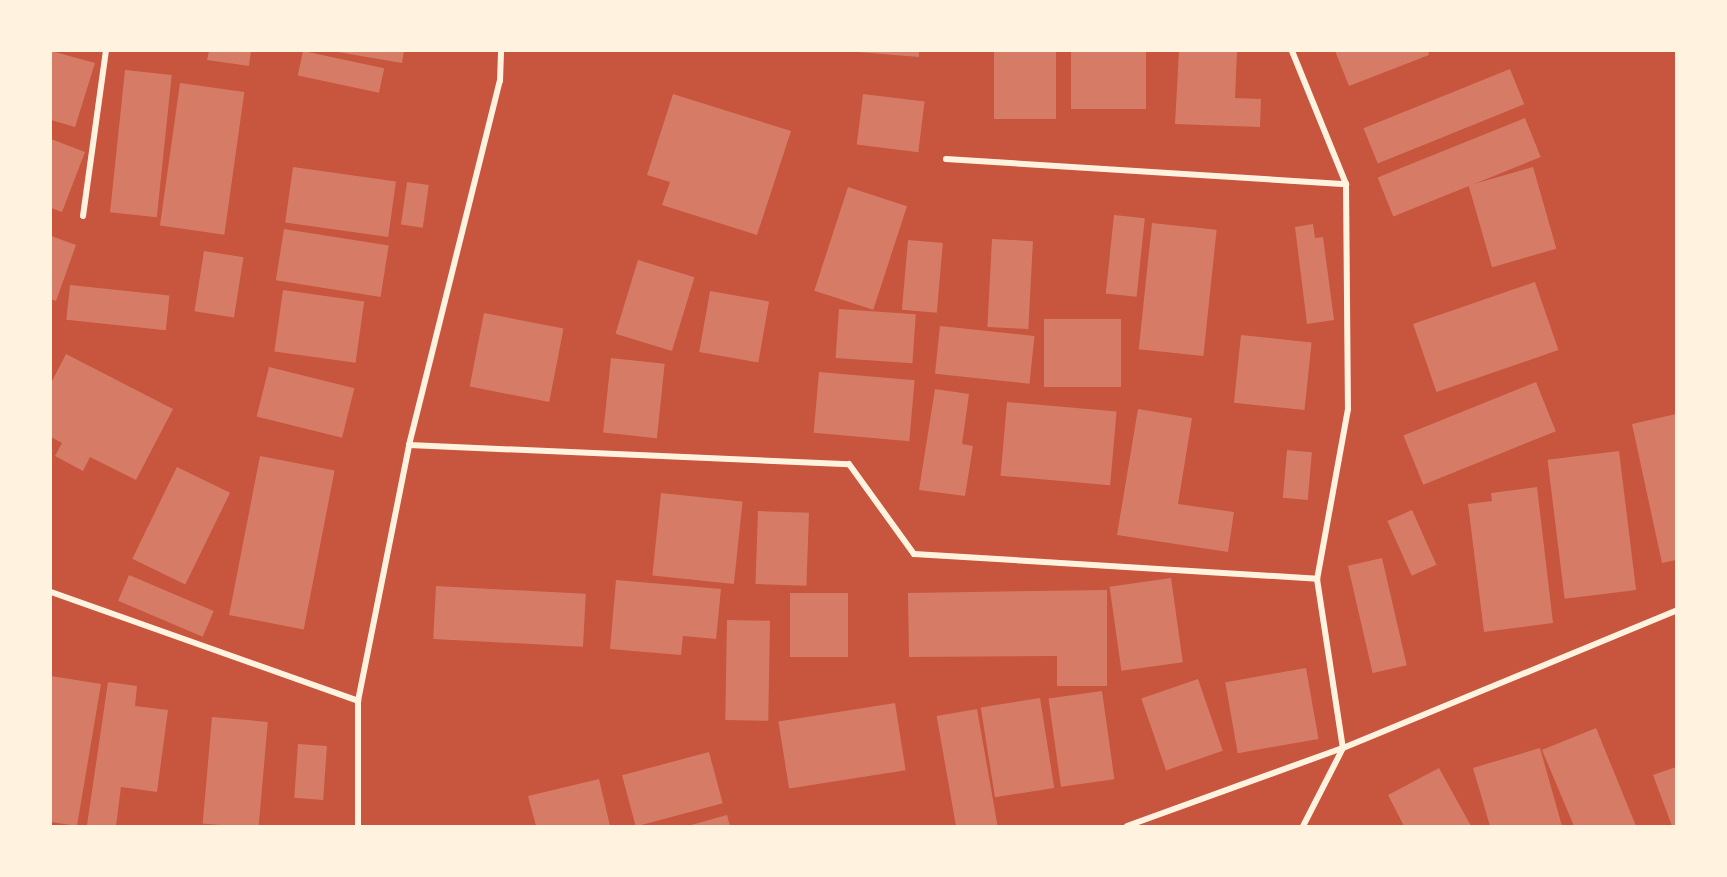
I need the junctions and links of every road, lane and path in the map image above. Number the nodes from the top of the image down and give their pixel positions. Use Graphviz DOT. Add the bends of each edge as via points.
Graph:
graph roads {
  1 [pos="106,51"];
  2 [pos="501,51"];
  3 [pos="1292,51"];
  4 [pos="946,159"];
  5 [pos="1346,184"];
  6 [pos="83,216"];
  7 [pos="409,445"];
  8 [pos="1317,579"];
  9 [pos="51,592"];
  10 [pos="1676,611"];
  11 [pos="358,701"];
  12 [pos="1343,748"];
  13 [pos="358,826"];
  14 [pos="1127,826"];
  15 [pos="1303,826"];
  1 -- 6 [label="street"];
  2 -- 7 [label="street" via="500,81"];
  3 -- 5 [label="street"];
  4 -- 5 [label="street"];
  5 -- 8 [label="street" via="1348,409"];
  7 -- 8 [label="street" via="849,464 914,554"];
  7 -- 11 [label="street"];
  8 -- 12 [label="street"];
  9 -- 11 [label="street"];
  10 -- 12 [label="street"];
  11 -- 13 [label="street"];
  12 -- 14 [label="street"];
  12 -- 15 [label="street"];
}
